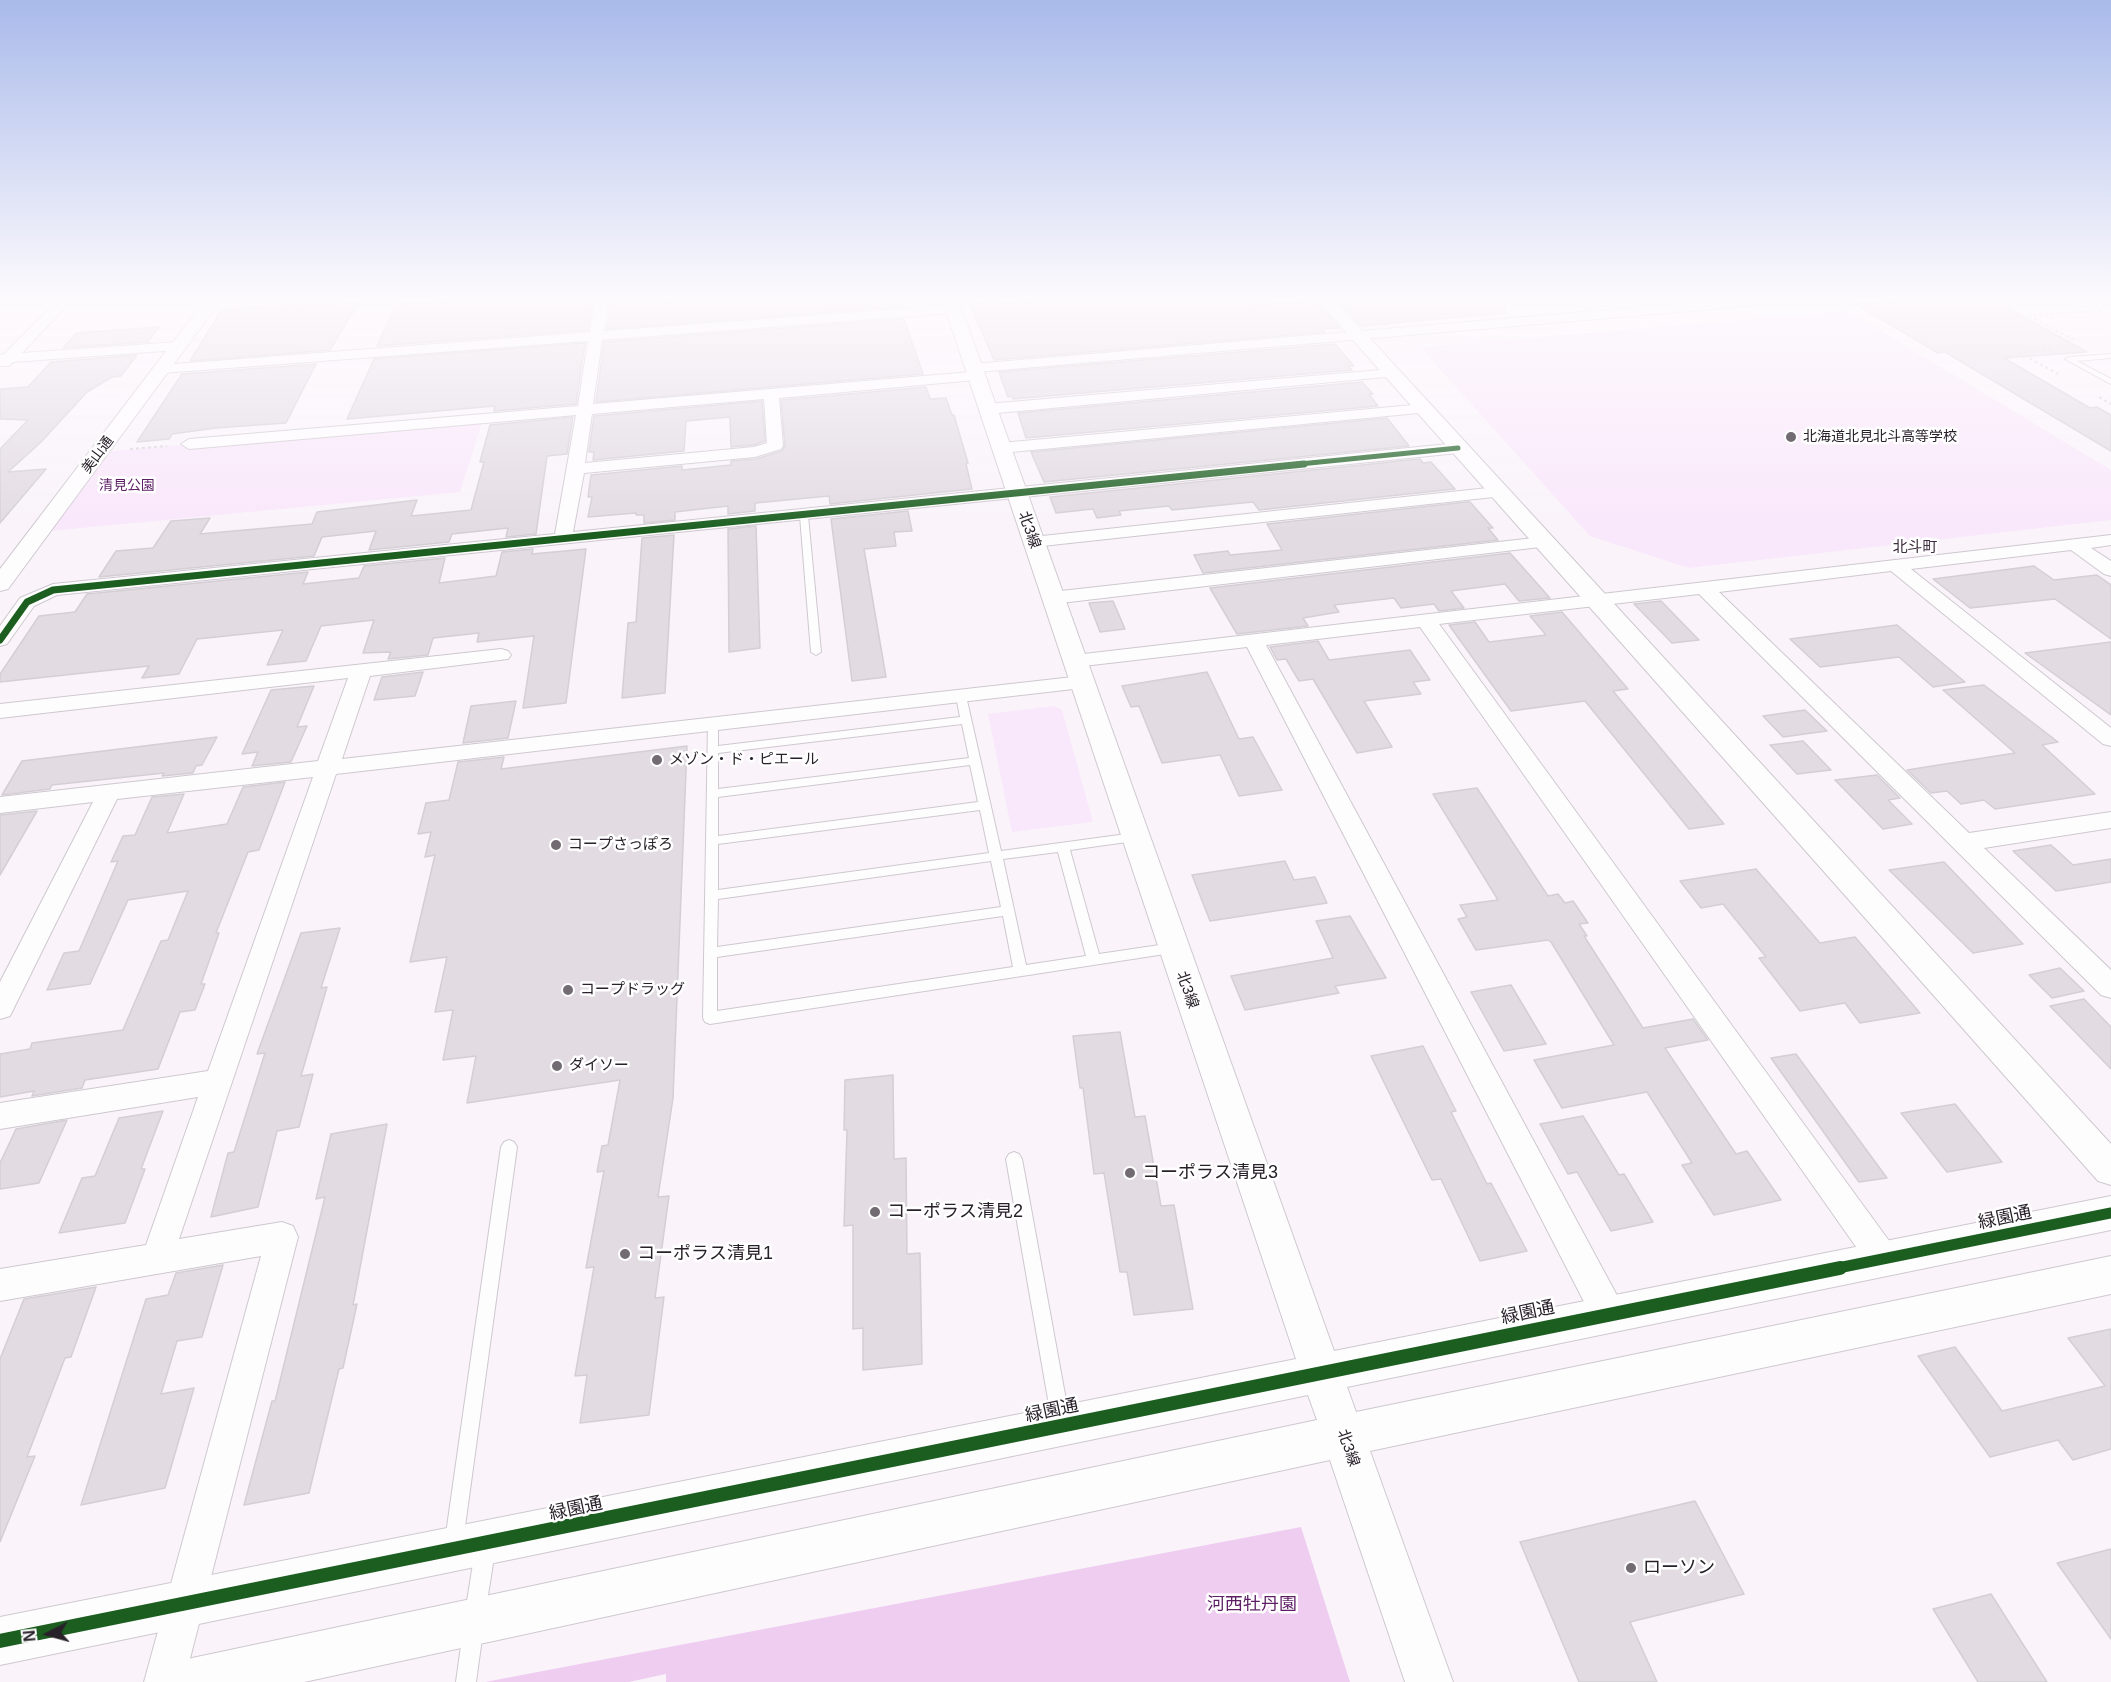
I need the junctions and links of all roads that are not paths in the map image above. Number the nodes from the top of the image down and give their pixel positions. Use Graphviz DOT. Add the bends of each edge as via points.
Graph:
graph roads {
  1 [pos="158,374"];
  2 [pos="591,374"];
  3 [pos="951,374"];
  4 [pos="975,374"];
  5 [pos="1375,374"];
  6 [pos="1393,374"];
  7 [pos="2097,374"];
  8 [pos="2111,382"];
  9 [pos="771,394"];
  10 [pos="987,409"];
  11 [pos="1424,409"];
  12 [pos="586,410"];
  13 [pos="189,444"];
  14 [pos="1001,448"];
  15 [pos="1458,448"];
  16 [pos="576,470"];
  17 [pos="1497,492"];
  18 [pos="1016,493"];
  19 [pos="804,516"];
  20 [pos="563,538"];
  21 [pos="2111,540"];
  22 [pos="1033,542"];
  23 [pos="1543,542"];
  24 [pos="2074,544"];
  25 [pos="1893,564"];
  26 [pos="2111,570"];
  27 [pos="0,584"];
  28 [pos="1703,587"];
  29 [pos="1052,598"];
  30 [pos="1595,600"];
  31 [pos="1426,621"];
  32 [pos="0,640"];
  33 [pos="1254,641"];
  34 [pos="816,652"];
  35 [pos="501,655"];
  36 [pos="361,671"];
  37 [pos="1078,672"];
  38 [pos="961,696"];
  39 [pos="0,711"];
  40 [pos="966,720"];
  41 [pos="714,724"];
  42 [pos="2111,739"];
  43 [pos="713,750"];
  44 [pos="975,760"];
  45 [pos="327,767"];
  46 [pos="110,791"];
  47 [pos="713,794"];
  48 [pos="0,805"];
  49 [pos="985,805"];
  50 [pos="2111,820"];
  51 [pos="1134,837"];
  52 [pos="712,841"];
  53 [pos="1965,842"];
  54 [pos="1063,847"];
  55 [pos="996,856"];
  56 [pos="711,895"];
  57 [pos="1008,911"];
  58 [pos="1173,948"];
  59 [pos="711,953"];
  60 [pos="1094,960"];
  61 [pos="1021,971"];
  62 [pos="2111,987"];
  63 [pos="0,1008"];
  64 [pos="216,1082"];
  65 [pos="0,1116"];
  66 [pos="509,1147"];
  67 [pos="1014,1159"];
  68 [pos="2111,1169"];
  69 [pos="2111,1213"];
  70 [pos="157,1258"];
  71 [pos="1884,1260"];
  72 [pos="2111,1275"];
  73 [pos="0,1286"];
  74 [pos="1608,1313"];
  75 [pos="1322,1373"];
  76 [pos="1062,1426"];
  77 [pos="1344,1437"];
  78 [pos="469,1547"];
  79 [pos="186,1605"];
  80 [pos="474,1622"];
  81 [pos="0,1641"];
  82 [pos="164,1682"];
  83 [pos="192,1682"];
  84 [pos="466,1682"];
  85 [pos="1429,1682"];
  1 -- 27 [label="street, 美山通"];
  2 -- 12 [label="street"];
  3 -- 9 [label="street"];
  4 -- 10 [label="street, 北3線"];
  5 -- 10 [label="street"];
  6 -- 11 [label="street"];
  7 -- 8 [label="lane"];
  9 -- 12 [label="street"];
  9 -- 16 [label="street" via="775,446 755,452"];
  10 -- 14 [label="street, 北3線"];
  11 -- 14 [label="street"];
  11 -- 15 [label="street"];
  12 -- 13 [label="street"];
  12 -- 16 [label="street"];
  14 -- 18 [label="street, 北3線"];
  15 -- 17 [label="street"];
  15 -- 18 [label="street"];
  16 -- 20 [label="street"];
  17 -- 22 [label="street"];
  17 -- 23 [label="street"];
  18 -- 19 [label="street"];
  18 -- 22 [label="street, 北3線"];
  19 -- 20 [label="street"];
  19 -- 34 [label="lane"];
  20 -- 32 [label="street" via="53,590 27,602"];
  21 -- 24 [label="street"];
  22 -- 29 [label="street, 北3線"];
  23 -- 29 [label="street"];
  23 -- 30 [label="street"];
  24 -- 25 [label="street"];
  24 -- 26 [label="street"];
  25 -- 28 [label="street"];
  25 -- 42 [label="street"];
  28 -- 30 [label="street"];
  28 -- 53 [label="street"];
  29 -- 37 [label="street, 北3線"];
  30 -- 31 [label="street"];
  30 -- 68 [label="street"];
  31 -- 33 [label="street"];
  31 -- 71 [label="street"];
  33 -- 37 [label="street"];
  33 -- 74 [label="street"];
  35 -- 36 [label="street"];
  36 -- 39 [label="street"];
  36 -- 45 [label="street"];
  37 -- 38 [label="street"];
  37 -- 51 [label="street, 北3線"];
  38 -- 40 [label="lane"];
  38 -- 41 [label="street"];
  40 -- 43 [label="lane"];
  40 -- 44 [label="lane"];
  41 -- 43 [label="lane"];
  41 -- 45 [label="street"];
  43 -- 47 [label="lane"];
  44 -- 47 [label="lane"];
  44 -- 49 [label="lane"];
  45 -- 46 [label="street"];
  45 -- 64 [label="street"];
  46 -- 48 [label="street"];
  46 -- 63 [label="street"];
  47 -- 52 [label="lane"];
  49 -- 52 [label="lane"];
  49 -- 55 [label="lane"];
  50 -- 53 [label="street"];
  51 -- 54 [label="lane"];
  51 -- 58 [label="street, 北3線"];
  52 -- 56 [label="lane"];
  53 -- 62 [label="street"];
  54 -- 55 [label="lane"];
  54 -- 60 [label="lane"];
  55 -- 56 [label="lane"];
  55 -- 57 [label="lane"];
  56 -- 59 [label="lane"];
  57 -- 59 [label="lane"];
  57 -- 61 [label="lane"];
  58 -- 60 [label="lane"];
  58 -- 75 [label="street, 北3線"];
  59 -- 61 [label="lane" via="710,1018"];
  60 -- 61 [label="lane"];
  64 -- 65 [label="street"];
  64 -- 70 [label="street"];
  66 -- 78 [label="lane"];
  67 -- 76 [label="lane"];
  69 -- 71 [label="street, 緑園通"];
  70 -- 73 [label="street"];
  70 -- 79 [label="street" via="282,1237"];
  71 -- 74 [label="street, 緑園通"];
  72 -- 77 [label="street"];
  74 -- 75 [label="street, 緑園通"];
  75 -- 76 [label="street, 緑園通"];
  75 -- 77 [label="street, 北3線"];
  76 -- 78 [label="street, 緑園通"];
  77 -- 80 [label="street"];
  77 -- 85 [label="street, 北3線"];
  78 -- 79 [label="street, 緑園通"];
  78 -- 80 [label="lane"];
  79 -- 81 [label="street, 緑園通"];
  79 -- 82 [label="street"];
  80 -- 83 [label="street"];
  80 -- 84 [label="lane"];
}
